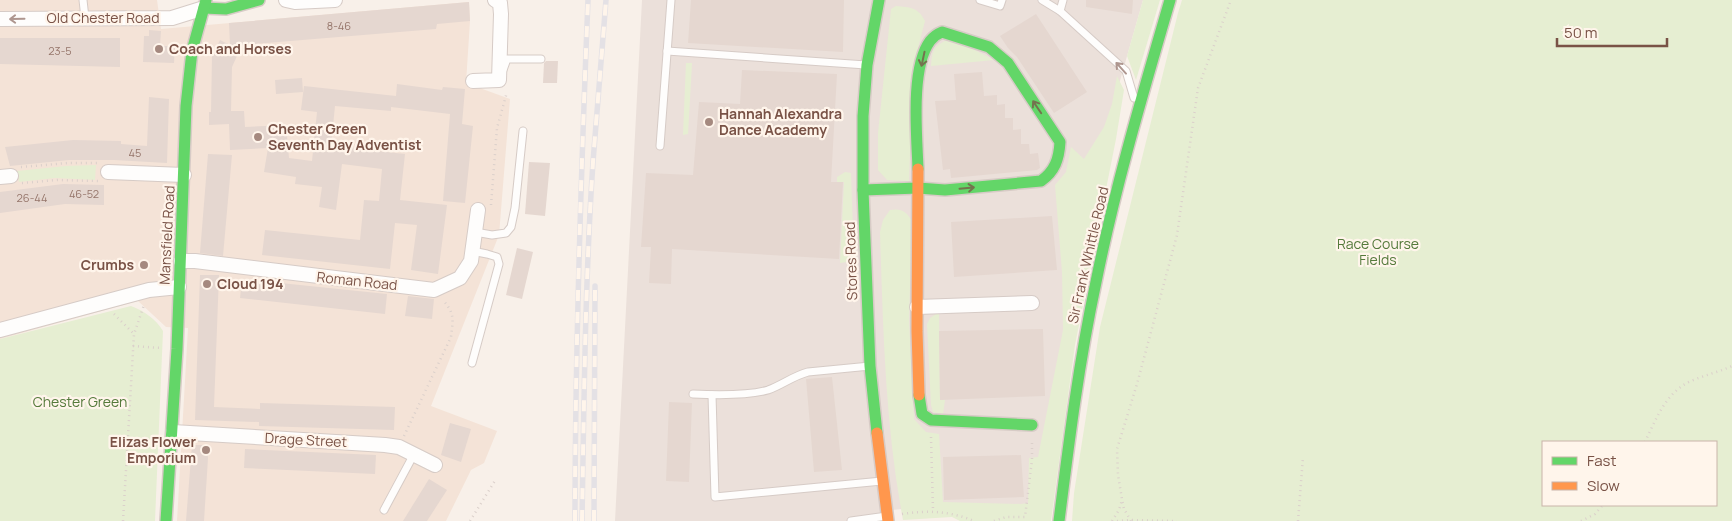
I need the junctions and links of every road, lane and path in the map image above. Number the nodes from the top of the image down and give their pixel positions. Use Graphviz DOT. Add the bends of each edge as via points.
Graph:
graph roads {
  1 [pos="83,0"];
  2 [pos="259,0"];
  3 [pos="286,0"];
  4 [pos="335,0"];
  5 [pos="496,0"];
  6 [pos="671,0"];
  7 [pos="879,0"];
  8 [pos="980,0"];
  9 [pos="1002,0"];
  10 [pos="1042,0"];
  11 [pos="1063,0"];
  12 [pos="1170,0"];
  13 [pos="1231,0"];
  14 [pos="205,4"];
  15 [pos="1060,11"];
  16 [pos="85,18"];
  17 [pos="0,19"];
  18 [pos="667,51"];
  19 [pos="541,60"];
  20 [pos="867,65"];
  21 [pos="473,80"];
  22 [pos="504,83"];
  23 [pos="1137,113"];
  24 [pos="523,131"];
  25 [pos="660,146"];
  26 [pos="103,172"];
  27 [pos="184,175"];
  28 [pos="6,176"];
  29 [pos="918,188"];
  30 [pos="863,190"];
  31 [pos="478,210"];
  32 [pos="475,232"];
  33 [pos="472,251"];
  34 [pos="181,261"];
  35 [pos="179,287"];
  36 [pos="149,290"];
  37 [pos="434,290"];
  38 [pos="102,303"];
  39 [pos="1032,303"];
  40 [pos="917,307"];
  41 [pos="0,330"];
  42 [pos="134,334"];
  43 [pos="133,346"];
  44 [pos="177,349"];
  45 [pos="472,363"];
  46 [pos="870,366"];
  47 [pos="1732,366"];
  48 [pos="693,394"];
  49 [pos="712,395"];
  50 [pos="931,420"];
  51 [pos="1032,425"];
  52 [pos="173,432"];
  53 [pos="1646,441"];
  54 [pos="399,447"];
  55 [pos="414,454"];
  56 [pos="1303,457"];
  57 [pos="434,465"];
  58 [pos="496,479"];
  59 [pos="882,481"];
  60 [pos="1122,499"];
  61 [pos="1602,506"];
  62 [pos="384,510"];
  63 [pos="933,510"];
  64 [pos="888,519"];
  65 [pos="1130,520"];
  66 [pos="123,521"];
  67 [pos="166,521"];
  68 [pos="470,521"];
  69 [pos="851,521"];
  70 [pos="974,521"];
  71 [pos="994,521"];
  72 [pos="1059,521"];
  73 [pos="1112,521"];
  74 [pos="1117,521"];
  75 [pos="1177,521"];
  76 [pos="1298,521"];
  77 [pos="1581,521"];
  1 -- 16 [label="lane"];
  2 -- 14 [label="main road" via="226,9"];
  3 -- 4 [label="street"];
  5 -- 22 [label="street" via="500,3"];
  6 -- 18 [label="lane"];
  7 -- 20 [label="main road, Stores Road"];
  8 -- 9 [label="lane" via="1000,6"];
  10 -- 15 [label="lane"];
  11 -- 15 [label="lane"];
  12 -- 23 [label="main road, Sir Frank Whittle Road"];
  13 -- 60 [label="path" via="1198,88 1177,235 1117,449"];
  14 -- 16 [label="street, Old Chester Road" via="172,18"];
  14 -- 27 [label="main road, Mansfield Road" via="194,44 188,85"];
  23 -- 15 [label="lane, one-way" via="1126,72"];
  16 -- 17 [label="street, Old Chester Road, one-way"];
  18 -- 20 [label="lane"];
  18 -- 25 [label="lane"];
  19 -- 22 [label="lane" via="507,59"];
  20 -- 30 [label="main road, Stores Road"];
  21 -- 22 [label="street"];
  22 -- 31 [label="path" via="491,208"];
  23 -- 72 [label="main road, Sir Frank Whittle Road" via="1103,250 1086,336"];
  24 -- 32 [label="lane" via="511,227 506,233 492,235"];
  26 -- 27 [label="street"];
  26 -- 28 [label="path" via="99,181 12,183"];
  26 -- 28 [label="path" via="100,163 68,163 10,168"];
  27 -- 34 [label="main road, Mansfield Road"];
  29 -- 29 [label="main road, one-way" via="945,190 1041,181 1055,168 1060,142 1008,63 989,47 942,32 932,36 924,51 918,82"];
  29 -- 30 [label="main road"];
  29 -- 40 [label="main road"];
  30 -- 46 [label="main road, Stores Road"];
  31 -- 32 [label="street"];
  32 -- 33 [label="street"];
  33 -- 37 [label="street" via="471,261 460,278"];
  33 -- 45 [label="lane" via="497,257 499,264"];
  34 -- 35 [label="main road, Mansfield Road"];
  34 -- 37 [label="street, Roman Road"];
  35 -- 36 [label="street"];
  35 -- 44 [label="main road, Mansfield Road"];
  36 -- 38 [label="street"];
  36 -- 42 [label="path"];
  37 -- 54 [label="path" via="452,310 451,337"];
  38 -- 41 [label="street"];
  38 -- 42 [label="path"];
  39 -- 40 [label="street"];
  40 -- 50 [label="main road" via="919,403 922,414"];
  42 -- 43 [label="path"];
  43 -- 44 [label="path"];
  43 -- 66 [label="path"];
  44 -- 52 [label="main road, Mansfield Road"];
  46 -- 49 [label="lane" via="808,372 764,391"];
  46 -- 59 [label="main road, Stores Road"];
  47 -- 53 [label="path" via="1691,381 1668,398"];
  48 -- 49 [label="lane"];
  49 -- 59 [label="lane" via="715,497"];
  50 -- 51 [label="main road"];
  50 -- 63 [label="path"];
  51 -- 71 [label="path" via="1032,460 1025,517"];
  52 -- 54 [label="street, Drage Street"];
  52 -- 67 [label="main road, Mansfield Road"];
  54 -- 55 [label="street, Drage Street"];
  55 -- 57 [label="street, Drage Street"];
  55 -- 62 [label="lane"];
  56 -- 76 [label="path"];
  58 -- 68 [label="path"];
  59 -- 64 [label="main road, Stores Road"];
  60 -- 65 [label="path"];
  60 -- 73 [label="path"];
  61 -- 77 [label="path"];
  63 -- 64 [label="path"];
  63 -- 70 [label="path"];
  64 -- 69 [label="lane"];
  65 -- 74 [label="path"];
  65 -- 75 [label="path"];
}
